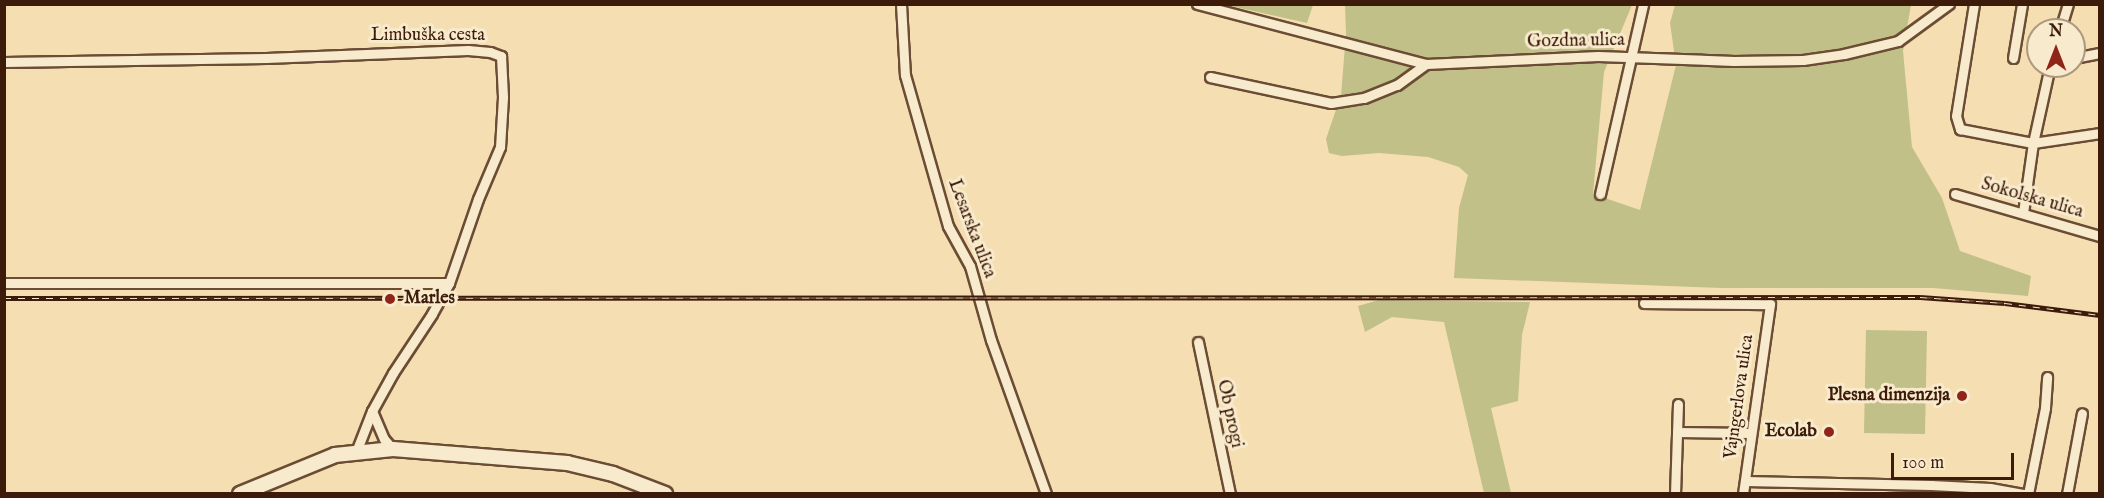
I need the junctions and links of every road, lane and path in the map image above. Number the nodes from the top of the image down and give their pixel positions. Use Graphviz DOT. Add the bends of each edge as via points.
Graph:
graph roads {
  1 [pos="901,4"];
  2 [pos="1197,4"];
  3 [pos="1642,4"];
  4 [pos="1949,4"];
  5 [pos="1974,4"];
  6 [pos="2022,4"];
  7 [pos="1630,57"];
  8 [pos="2013,58"];
  9 [pos="4,62"];
  10 [pos="1426,64"];
  11 [pos="1210,77"];
  12 [pos="2047,78"];
  13 [pos="2100,133"];
  14 [pos="2033,143"];
  15 [pos="1600,194"];
  16 [pos="1955,194"];
  17 [pos="2023,213"];
  18 [pos="2100,236"];
  19 [pos="4,283"];
  20 [pos="449,283"];
  21 [pos="1644,303"];
  22 [pos="1198,342"];
  23 [pos="2047,377"];
  24 [pos="1678,404"];
  25 [pos="372,411"];
  26 [pos="2082,412"];
  27 [pos="1677,432"];
  28 [pos="1750,432"];
  29 [pos="393,449"];
  30 [pos="356,452"];
  31 [pos="1745,481"];
  32 [pos="240,494"];
  33 [pos="665,494"];
  34 [pos="1046,494"];
  35 [pos="1230,494"];
  36 [pos="1675,494"];
  37 [pos="1743,494"];
  38 [pos="2026,494"];
  39 [pos="2067,494"];
  1 -- 34 [label="street, Lesarska ulica" via="905,75 948,226 970,266 991,340"];
  2 -- 10 [label="street, Gozdna ulica"];
  3 -- 7 [label="street"];
  4 -- 7 [label="street, Gozdna ulica" via="1898,41 1844,54 1776,61"];
  5 -- 14 [label="street" via="1956,116 1958,126"];
  6 -- 8 [label="street"];
  7 -- 10 [label="street, Gozdna ulica"];
  7 -- 15 [label="street"];
  9 -- 20 [label="street, Limbuška cesta" via="468,50 501,56 500,147"];
  10 -- 11 [label="street" via="1397,85 1364,98 1331,103"];
  12 -- 14 [label="street"];
  13 -- 14 [label="street"];
  14 -- 17 [label="street"];
  16 -- 17 [label="street, Sokolska ulica"];
  17 -- 18 [label="street, Sokolska ulica"];
  19 -- 20 [label="street"];
  20 -- 25 [label="street, Limbuška cesta"];
  21 -- 28 [label="street, Vajngerlova ulica" via="1770,304"];
  22 -- 35 [label="street, Ob progi"];
  23 -- 38 [label="street" via="2045,408"];
  24 -- 27 [label="street"];
  25 -- 29 [label="street" via="384,439"];
  25 -- 30 [label="street, Limbuška cesta"];
  26 -- 39 [label="street"];
  27 -- 28 [label="street"];
  27 -- 36 [label="street"];
  28 -- 31 [label="street, Vajngerlova ulica"];
  29 -- 30 [label="main road"];
  29 -- 33 [label="main road" via="567,463 613,474"];
  30 -- 32 [label="main road" via="321,460"];
  31 -- 37 [label="street, Vajngerlova ulica"];
  31 -- 38 [label="street" via="1931,485"];
}
